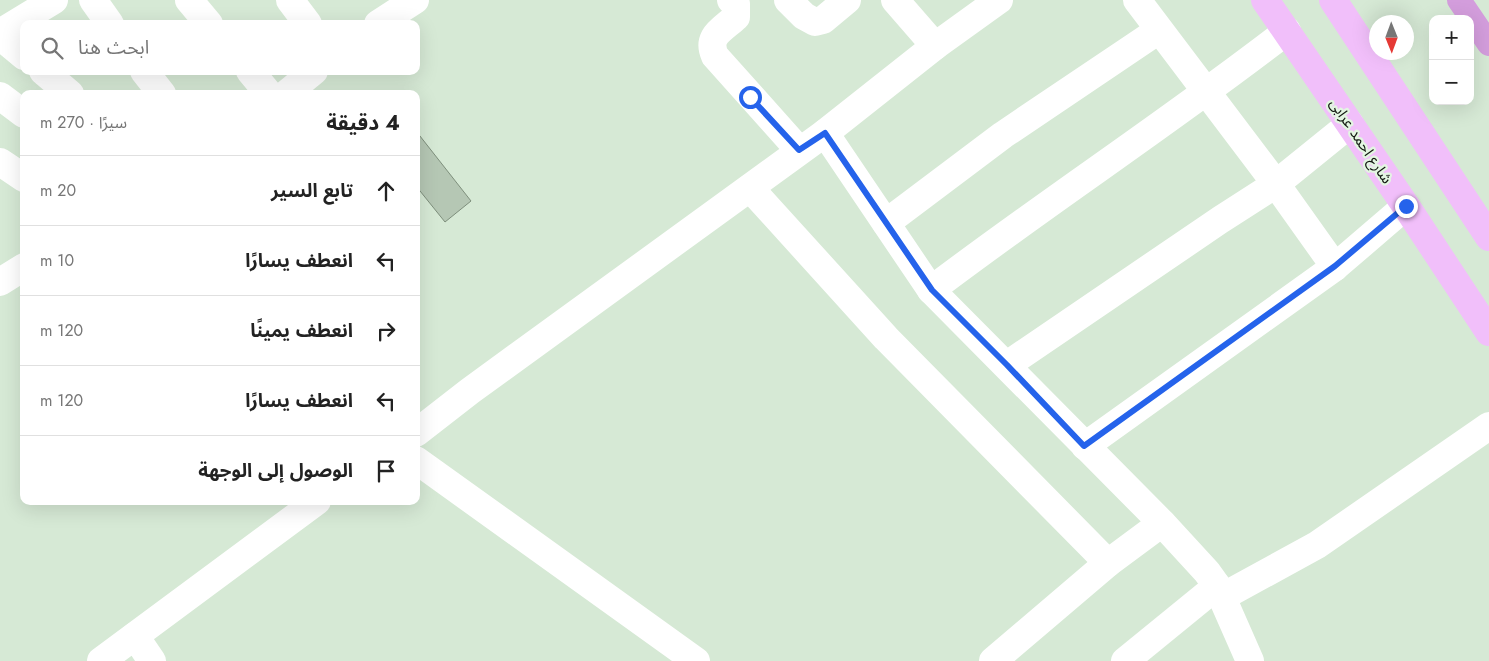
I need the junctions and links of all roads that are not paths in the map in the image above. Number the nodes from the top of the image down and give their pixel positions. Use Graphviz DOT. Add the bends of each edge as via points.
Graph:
graph roads {
  1 [pos="54,0"];
  2 [pos="94,0"];
  3 [pos="189,0"];
  4 [pos="290,0"];
  5 [pos="415,0"];
  6 [pos="731,0"];
  7 [pos="788,0"];
  8 [pos="847,0"];
  9 [pos="895,0"];
  10 [pos="999,0"];
  11 [pos="1137,0"];
  12 [pos="1265,0"];
  13 [pos="1333,0"];
  14 [pos="23,20"];
  15 [pos="107,20"];
  16 [pos="206,20"];
  17 [pos="305,20"];
  18 [pos="384,20"];
  19 [pos="20,22"];
  20 [pos="1159,30"];
  21 [pos="1287,31"];
  22 [pos="0,35"];
  23 [pos="936,46"];
  24 [pos="20,52"];
  25 [pos="48,75"];
  26 [pos="147,75"];
  27 [pos="253,75"];
  28 [pos="309,75"];
  29 [pos="65,90"];
  30 [pos="159,90"];
  31 [pos="266,90"];
  32 [pos="291,90"];
  33 [pos="1206,90"];
  34 [pos="0,96"];
  35 [pos="20,111"];
  36 [pos="1350,124"];
  37 [pos="825,133"];
  38 [pos="799,150"];
  39 [pos="0,162"];
  40 [pos="20,175"];
  41 [pos="1276,184"];
  42 [pos="750,188"];
  43 [pos="1406,206"];
  44 [pos="886,224"];
  45 [pos="1489,238"];
  46 [pos="1335,266"];
  47 [pos="20,270"];
  48 [pos="0,282"];
  49 [pos="932,290"];
  50 [pos="1489,332"];
  51 [pos="1007,365"];
  52 [pos="1489,426"];
  53 [pos="420,431"];
  54 [pos="1084,446"];
  55 [pos="420,463"];
  56 [pos="312,505"];
  57 [pos="1162,523"];
  58 [pos="1108,563"];
  59 [pos="1219,592"];
  60 [pos="135,636"];
  61 [pos="101,661"];
  62 [pos="152,661"];
  63 [pos="696,661"];
  64 [pos="993,661"];
  65 [pos="1125,661"];
  66 [pos="1250,661"];
  1 -- 14 [label="street"];
  2 -- 15 [label="street"];
  3 -- 16 [label="street"];
  4 -- 17 [label="street"];
  5 -- 18 [label="street"];
  6 -- 38 [label="street" via="736,4 736,17 712,39 715,56"];
  7 -- 8 [label="street" via="815,22 823,20"];
  9 -- 23 [label="street"];
  10 -- 23 [label="street"];
  11 -- 20 [label="street"];
  12 -- 21 [label="main road, شارع احمد عرابى"];
  13 -- 45 [label="main road"];
  19 -- 22 [label="street"];
  20 -- 33 [label="street"];
  20 -- 44 [label="street" via="1003,135"];
  21 -- 33 [label="street"];
  21 -- 36 [label="main road, شارع احمد عرابى"];
  22 -- 24 [label="street"];
  23 -- 37 [label="street"];
  25 -- 29 [label="street"];
  26 -- 30 [label="street"];
  27 -- 31 [label="street"];
  28 -- 32 [label="street"];
  33 -- 41 [label="street"];
  33 -- 49 [label="street" via="1146,137 997,240"];
  34 -- 35 [label="street"];
  36 -- 41 [label="street"];
  36 -- 43 [label="main road, شارع احمد عرابى"];
  37 -- 38 [label="street"];
  37 -- 44 [label="street"];
  38 -- 42 [label="street"];
  39 -- 40 [label="street"];
  41 -- 46 [label="street"];
  41 -- 51 [label="street"];
  42 -- 53 [label="street"];
  42 -- 58 [label="street" via="886,338"];
  43 -- 46 [label="street"];
  43 -- 50 [label="main road, شارع احمد عرابى"];
  44 -- 49 [label="street"];
  46 -- 54 [label="street"];
  47 -- 48 [label="street"];
  49 -- 51 [label="street"];
  51 -- 54 [label="street"];
  52 -- 59 [label="street" via="1317,545"];
  54 -- 57 [label="street"];
  55 -- 63 [label="street"];
  56 -- 60 [label="street"];
  57 -- 58 [label="street"];
  57 -- 59 [label="street"];
  58 -- 64 [label="street"];
  59 -- 65 [label="street"];
  59 -- 66 [label="street"];
  60 -- 61 [label="street"];
  60 -- 62 [label="street"];
}
